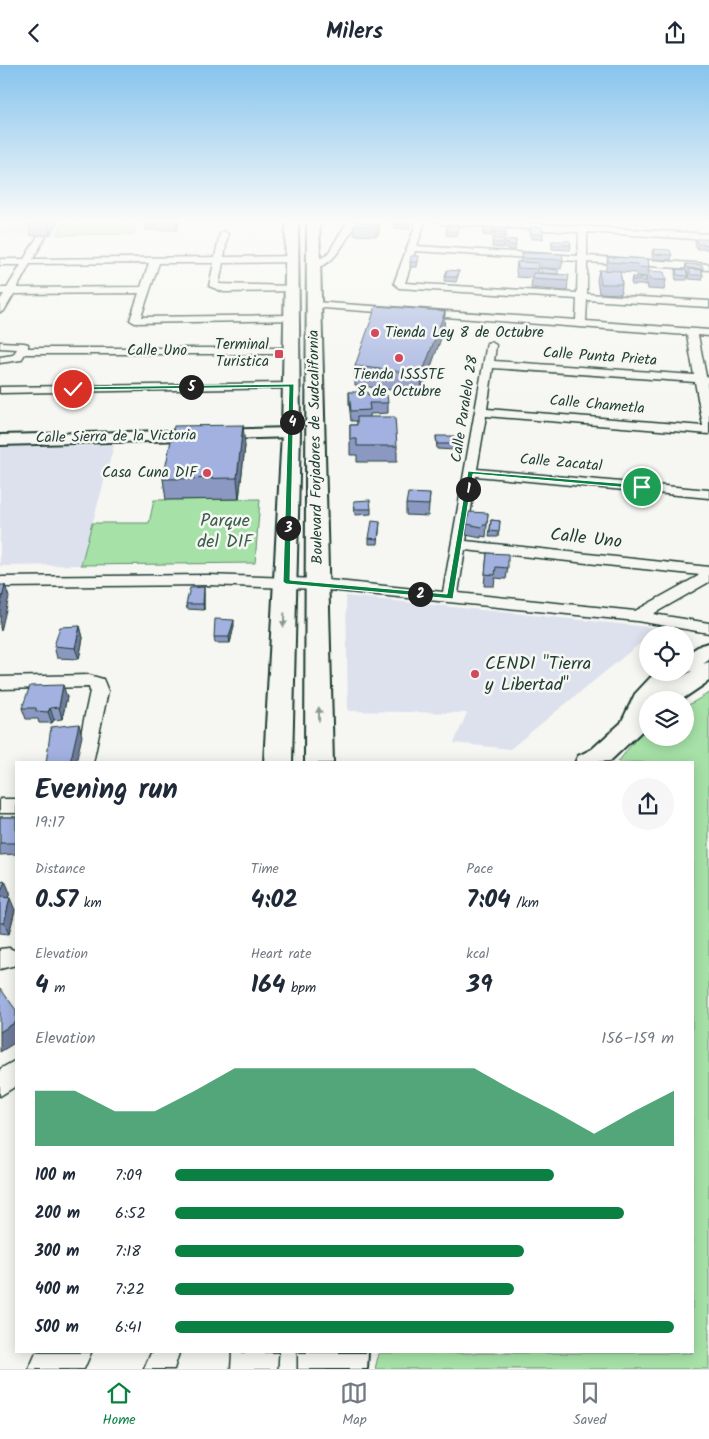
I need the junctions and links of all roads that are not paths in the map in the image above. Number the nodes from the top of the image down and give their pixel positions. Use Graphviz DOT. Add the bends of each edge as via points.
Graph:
graph roads {
  1 [pos="148,282"];
  2 [pos="215,282"];
  3 [pos="292,282"];
  4 [pos="313,282"];
  5 [pos="400,282"];
  6 [pos="582,282"];
  7 [pos="292,289"];
  8 [pos="145,290"];
  9 [pos="5,291"];
  10 [pos="582,297"];
  11 [pos="709,304"];
  12 [pos="314,305"];
  13 [pos="0,309"];
  14 [pos="292,318"];
  15 [pos="581,325"];
  16 [pos="692,332"];
  17 [pos="709,333"];
  18 [pos="0,345"];
  19 [pos="492,345"];
  20 [pos="22,351"];
  21 [pos="292,351"];
  22 [pos="0,360"];
  23 [pos="489,364"];
  24 [pos="705,380"];
  25 [pos="292,386"];
  26 [pos="0,390"];
  27 [pos="482,412"];
  28 [pos="709,425"];
  29 [pos="709,430"];
  30 [pos="292,433"];
  31 [pos="0,440"];
  32 [pos="471,472"];
  33 [pos="709,494"];
  34 [pos="459,545"];
  35 [pos="709,571"];
  36 [pos="709,576"];
  37 [pos="0,582"];
  38 [pos="286,582"];
  39 [pos="318,583"];
  40 [pos="450,597"];
  41 [pos="637,616"];
  42 [pos="709,628"];
  43 [pos="709,650"];
  44 [pos="694,659"];
  45 [pos="709,671"];
  46 [pos="662,681"];
  47 [pos="0,683"];
  48 [pos="648,691"];
  49 [pos="678,691"];
  50 [pos="639,718"];
  51 [pos="595,760"];
  52 [pos="84,761"];
  53 [pos="278,761"];
  54 [pos="319,761"];
  55 [pos="0,806"];
  56 [pos="15,806"];
  57 [pos="15,1073"];
  58 [pos="0,1084"];
  59 [pos="68,1353"];
  60 [pos="165,1353"];
  61 [pos="255,1353"];
  62 [pos="321,1353"];
  63 [pos="349,1353"];
  64 [pos="52,1369"];
  65 [pos="159,1369"];
  66 [pos="254,1369"];
  67 [pos="321,1369"];
  68 [pos="347,1369"];
  1 -- 8 [label="street"];
  2 -- 7 [label="street" via="214,286 224,289"];
  3 -- 7 [label="main road, Boulevard Forjadores de Sudcalifornia"];
  4 -- 12 [label="main road, Boulevard Forjadores de Sudcalifornia"];
  5 -- 10 [label="street"];
  6 -- 10 [label="street"];
  7 -- 14 [label="main road, Boulevard Forjadores de Sudcalifornia"];
  8 -- 9 [label="street"];
  8 -- 14 [label="street" via="135,320"];
  9 -- 13 [label="street"];
  10 -- 11 [label="street"];
  10 -- 15 [label="street"];
  12 -- 15 [label="street"];
  12 -- 39 [label="main road, Boulevard Forjadores de Sudcalifornia"];
  14 -- 21 [label="main road, Boulevard Forjadores de Sudcalifornia"];
  15 -- 16 [label="street"];
  16 -- 17 [label="street"];
  16 -- 24 [label="street"];
  18 -- 20 [label="street" via="21,345 24,346"];
  19 -- 23 [label="street, Calle Paralelo 28"];
  20 -- 21 [label="street, Calle Uno"];
  20 -- 22 [label="street" via="17,358"];
  21 -- 25 [label="main road, Boulevard Forjadores de Sudcalifornia"];
  23 -- 24 [label="street, Calle Punta Prieta"];
  23 -- 27 [label="street, Calle Paralelo 28"];
  24 -- 28 [label="street"];
  25 -- 26 [label="street"];
  25 -- 30 [label="main road, Boulevard Forjadores de Sudcalifornia"];
  27 -- 29 [label="street, Calle Chametla"];
  27 -- 32 [label="street, Calle Paralelo 28"];
  30 -- 31 [label="street, Calle Sierra de la Victoria"];
  30 -- 38 [label="main road, Boulevard Forjadores de Sudcalifornia"];
  32 -- 33 [label="street, Calle Zacatal"];
  32 -- 34 [label="street, Calle Paralelo 28"];
  34 -- 35 [label="street, Calle Uno"];
  34 -- 40 [label="street, Calle Paralelo 28"];
  36 -- 41 [label="street"];
  37 -- 38 [label="street"];
  38 -- 39 [label="street"];
  38 -- 53 [label="main road, Boulevard Forjadores de Sudcalifornia, one-way"];
  39 -- 40 [label="street"];
  54 -- 39 [label="main road, Boulevard Forjadores de Sudcalifornia, one-way"];
  40 -- 41 [label="street"];
  41 -- 42 [label="street"];
  43 -- 44 [label="street"];
  45 -- 49 [label="street"];
  46 -- 48 [label="street"];
  47 -- 52 [label="street" via="97,683 99,691"];
  50 -- 51 [label="street"];
  55 -- 56 [label="street"];
  57 -- 58 [label="street"];
  59 -- 64 [label="highway"];
  60 -- 65 [label="street"];
  61 -- 66 [label="highway"];
  62 -- 67 [label="highway"];
  63 -- 68 [label="street"];
}
